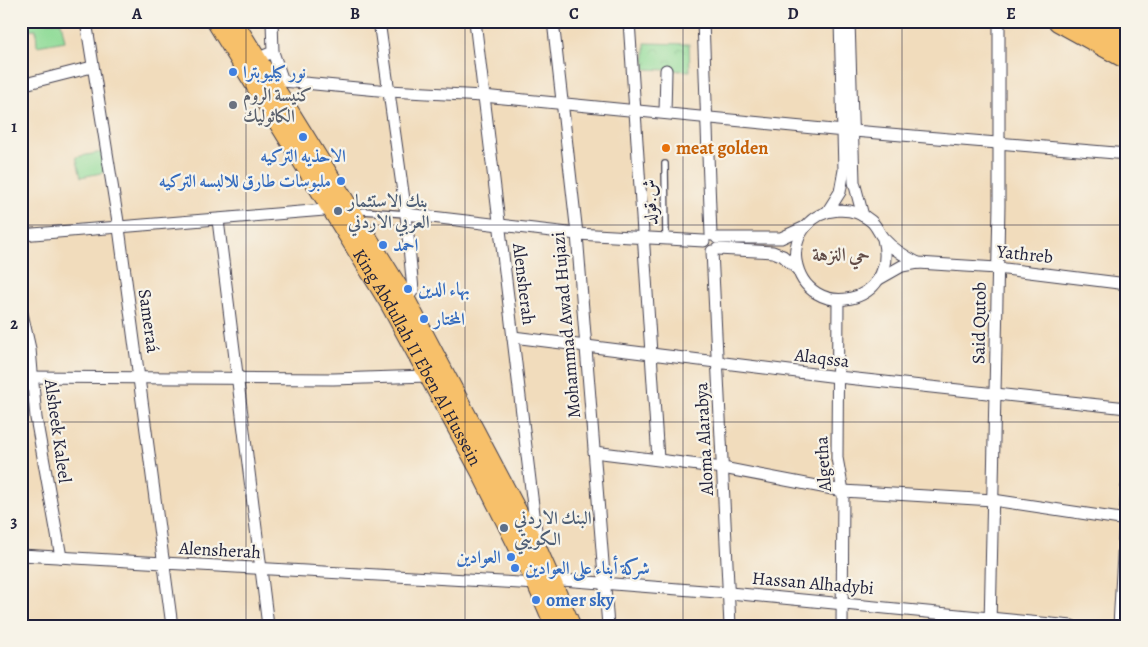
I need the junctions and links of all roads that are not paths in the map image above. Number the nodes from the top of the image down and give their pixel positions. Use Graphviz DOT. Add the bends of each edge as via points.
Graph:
graph roads {
  1 [pos="86,21"];
  2 [pos="216,21"];
  3 [pos="234,21"];
  4 [pos="272,21"];
  5 [pos="379,21"];
  6 [pos="475,21"];
  7 [pos="553,21"];
  8 [pos="629,21"];
  9 [pos="703,21"];
  10 [pos="840,21"];
  11 [pos="849,21"];
  12 [pos="999,21"];
  13 [pos="1058,21"];
  14 [pos="1090,21"];
  15 [pos="1127,41"];
  16 [pos="264,56"];
  17 [pos="1127,59"];
  18 [pos="92,67"];
  19 [pos="666,70"];
  20 [pos="277,83"];
  21 [pos="21,85"];
  22 [pos="389,91"];
  23 [pos="484,96"];
  24 [pos="562,105"];
  25 [pos="634,110"];
  26 [pos="665,113"];
  27 [pos="706,116"];
  28 [pos="849,131"];
  29 [pos="999,143"];
  30 [pos="1127,154"];
  31 [pos="665,164"];
  32 [pos="347,209"];
  33 [pos="828,211"];
  34 [pos="406,214"];
  35 [pos="864,216"];
  36 [pos="218,220"];
  37 [pos="499,225"];
  38 [pos="805,227"];
  39 [pos="119,228"];
  40 [pos="577,234"];
  41 [pos="21,235"];
  42 [pos="643,238"];
  43 [pos="883,238"];
  44 [pos="666,239"];
  45 [pos="712,243"];
  46 [pos="918,263"];
  47 [pos="997,268"];
  48 [pos="798,269"];
  49 [pos="879,279"];
  50 [pos="1127,284"];
  51 [pos="404,297"];
  52 [pos="838,300"];
  53 [pos="21,309"];
  54 [pos="513,337"];
  55 [pos="585,345"];
  56 [pos="649,353"];
  57 [pos="717,363"];
  58 [pos="428,376"];
  59 [pos="27,377"];
  60 [pos="139,377"];
  61 [pos="238,378"];
  62 [pos="838,378"];
  63 [pos="995,393"];
  64 [pos="1127,408"];
  65 [pos="594,452"];
  66 [pos="658,459"];
  67 [pos="723,468"];
  68 [pos="1127,486"];
  69 [pos="843,491"];
  70 [pos="993,500"];
  71 [pos="1126,520"];
  72 [pos="538,551"];
  73 [pos="21,555"];
  74 [pos="61,557"];
  75 [pos="166,564"];
  76 [pos="261,570"];
  77 [pos="543,582"];
  78 [pos="605,584"];
  79 [pos="730,593"];
  80 [pos="842,603"];
  81 [pos="990,622"];
  82 [pos="172,626"];
  83 [pos="268,626"];
  84 [pos="555,626"];
  85 [pos="571,626"];
  86 [pos="608,626"];
  87 [pos="730,626"];
  88 [pos="842,626"];
  89 [pos="1072,626"];
  90 [pos="1120,626"];
  1 -- 18 [label="street, Sameraá"];
  2 -- 32 [label="main road, King Abdullah II Eben Al Hussein"];
  3 -- 16 [label="main road, King Abdullah II Eben Al Hussein"];
  4 -- 16 [label="street"];
  5 -- 22 [label="street"];
  6 -- 23 [label="street, Alensherah"];
  7 -- 24 [label="street, Mohammad Awad Hujazi"];
  8 -- 25 [label="street"];
  9 -- 27 [label="street, Aloma Alarabya"];
  10 -- 28 [label="street"];
  11 -- 28 [label="street"];
  12 -- 29 [label="street, Said Qutob"];
  13 -- 17 [label="highway"];
  14 -- 15 [label="highway"];
  16 -- 20 [label="main road, King Abdullah II Eben Al Hussein"];
  18 -- 21 [label="street"];
  18 -- 39 [label="street, Sameraá"];
  19 -- 26 [label="street"];
  20 -- 22 [label="street"];
  20 -- 32 [label="main road, King Abdullah II Eben Al Hussein"];
  22 -- 23 [label="street"];
  22 -- 34 [label="street"];
  23 -- 24 [label="street"];
  23 -- 37 [label="street, Alensherah"];
  24 -- 25 [label="street"];
  24 -- 40 [label="street, Mohammad Awad Hujazi"];
  25 -- 26 [label="street"];
  25 -- 42 [label="street"];
  26 -- 27 [label="street"];
  27 -- 28 [label="street"];
  27 -- 45 [label="street, Aloma Alarabya"];
  28 -- 29 [label="street"];
  28 -- 33 [label="street" via="843,181"];
  28 -- 35 [label="street" via="854,182"];
  29 -- 30 [label="street"];
  29 -- 47 [label="street, Said Qutob"];
  31 -- 44 [label="lane, ش.قولد"];
  32 -- 34 [label="lane"];
  32 -- 36 [label="street"];
  32 -- 51 [label="main road, King Abdullah II Eben Al Hussein"];
  32 -- 58 [label="main road, King Abdullah II Eben Al Hussein" via="389,302"];
  33 -- 35 [label="street" via="852,211"];
  33 -- 38 [label="street"];
  34 -- 37 [label="street"];
  34 -- 51 [label="street" via="413,290"];
  35 -- 43 [label="street"];
  36 -- 39 [label="street"];
  36 -- 61 [label="street"];
  37 -- 40 [label="street"];
  37 -- 54 [label="street, Alensherah"];
  38 -- 45 [label="street" via="781,238"];
  38 -- 48 [label="street" via="796,247"];
  39 -- 41 [label="street"];
  39 -- 60 [label="street, Sameraá"];
  40 -- 42 [label="street"];
  40 -- 55 [label="street, Mohammad Awad Hujazi"];
  42 -- 44 [label="street"];
  42 -- 56 [label="street"];
  43 -- 46 [label="street"];
  43 -- 49 [label="street" via="886,259"];
  44 -- 45 [label="street"];
  45 -- 48 [label="street" via="773,252"];
  45 -- 57 [label="street, Aloma Alarabya"];
  46 -- 47 [label="street, Yathreb"];
  46 -- 49 [label="street" via="902,266"];
  47 -- 50 [label="street, Yathreb"];
  47 -- 63 [label="street, Said Qutob"];
  48 -- 52 [label="street" via="807,285 821,296"];
  49 -- 52 [label="street" via="862,295"];
  51 -- 72 [label="main road, King Abdullah II Eben Al Hussein"];
  52 -- 62 [label="street, Algetha"];
  53 -- 59 [label="street, Alsheek Kaleel" via="30,349"];
  54 -- 55 [label="street, Alaqssa"];
  54 -- 72 [label="street, Alensherah"];
  55 -- 56 [label="street, Alaqssa"];
  55 -- 65 [label="street, Mohammad Awad Hujazi"];
  56 -- 57 [label="street, Alaqssa"];
  56 -- 66 [label="street"];
  57 -- 62 [label="street, Alaqssa"];
  57 -- 67 [label="street, Aloma Alarabya"];
  58 -- 61 [label="street"];
  58 -- 77 [label="main road, King Abdullah II Eben Al Hussein"];
  59 -- 60 [label="street"];
  59 -- 74 [label="street, Alsheek Kaleel"];
  60 -- 61 [label="street"];
  60 -- 75 [label="street, Sameraá"];
  61 -- 76 [label="street"];
  62 -- 63 [label="street, Alaqssa"];
  62 -- 69 [label="street, Algetha" via="837,458"];
  63 -- 64 [label="street, Alaqssa"];
  63 -- 70 [label="street, Said Qutob"];
  65 -- 66 [label="street"];
  65 -- 78 [label="street, Mohammad Awad Hujazi"];
  66 -- 67 [label="street"];
  67 -- 69 [label="street"];
  67 -- 79 [label="street, Aloma Alarabya"];
  68 -- 71 [label="street"];
  69 -- 70 [label="street"];
  69 -- 80 [label="street, Algetha"];
  70 -- 71 [label="street"];
  70 -- 81 [label="street, Said Qutob"];
  71 -- 90 [label="street"];
  72 -- 77 [label="main road, King Abdullah II Eben Al Hussein"];
  73 -- 74 [label="street, Alensherah"];
  74 -- 75 [label="street, Alensherah"];
  75 -- 76 [label="street, Alensherah"];
  75 -- 82 [label="street, Sameraá"];
  76 -- 77 [label="street, Alensherah"];
  76 -- 83 [label="street"];
  77 -- 78 [label="street, Hassan Alhadybi"];
  77 -- 84 [label="main road, King Abdullah II Eben Al Hussein"];
  77 -- 85 [label="main road, King Abdullah II Eben Al Hussein"];
  78 -- 79 [label="street, Hassan Alhadybi"];
  78 -- 86 [label="street, Mohammad Awad Hujazi"];
  79 -- 80 [label="street, Hassan Alhadybi"];
  79 -- 87 [label="street, Aloma Alarabya"];
  80 -- 81 [label="street, Hassan Alhadybi"];
  80 -- 88 [label="street, Algetha"];
  81 -- 89 [label="street, Hassan Alhadybi"];
}
